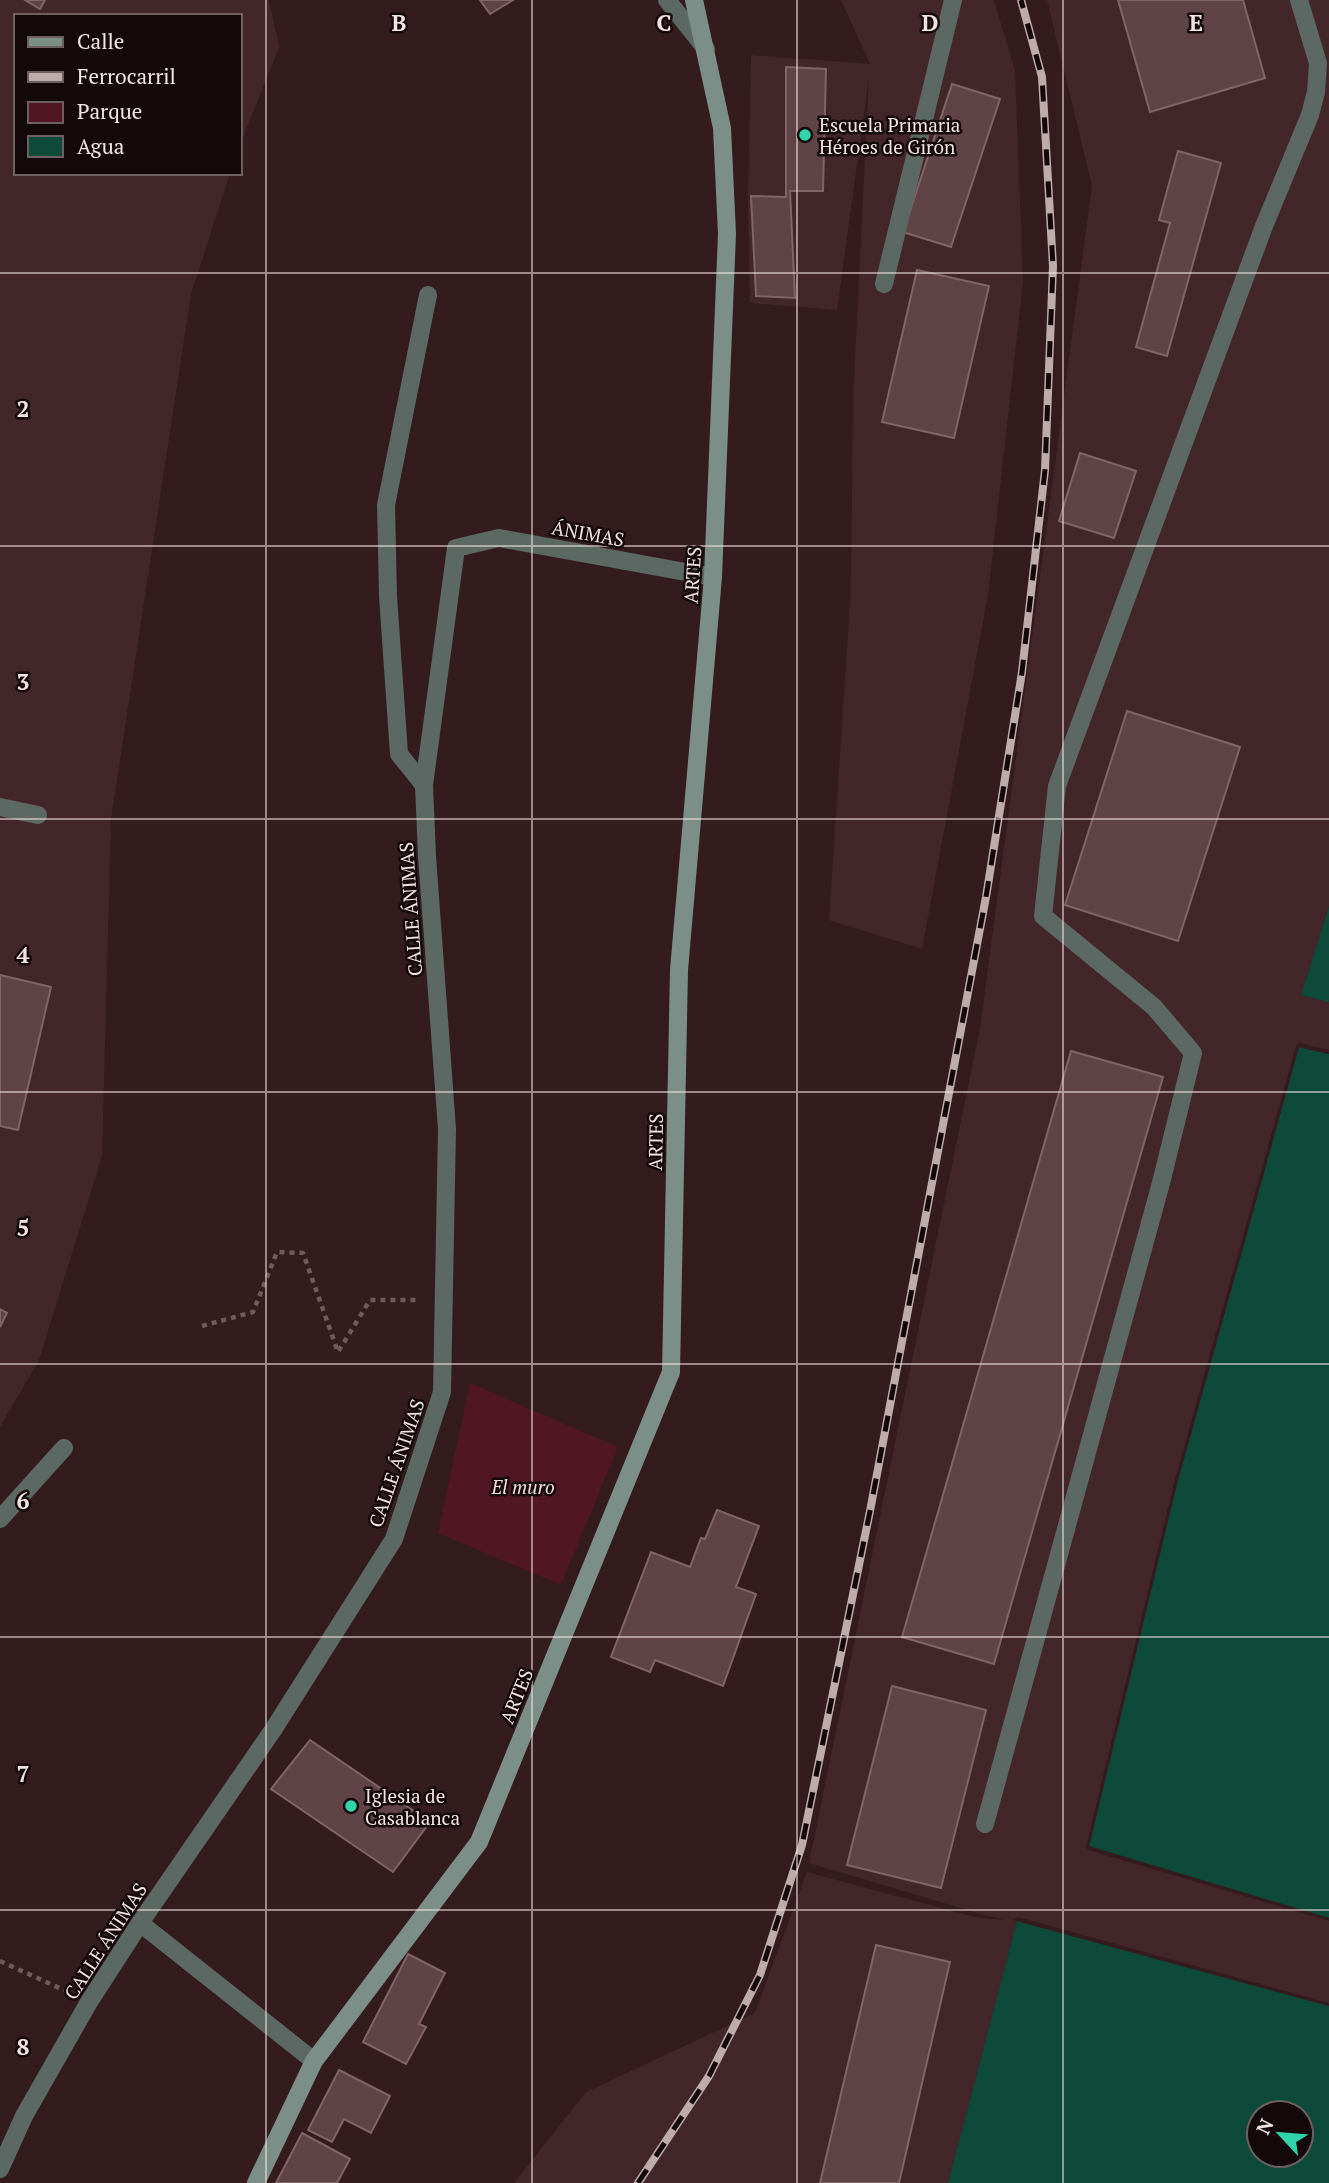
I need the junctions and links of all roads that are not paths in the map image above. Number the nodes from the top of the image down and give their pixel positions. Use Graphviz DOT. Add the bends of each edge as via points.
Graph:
graph roads {
  1 [pos="667,0"];
  2 [pos="694,0"];
  3 [pos="953,0"];
  4 [pos="1299,0"];
  5 [pos="706,50"];
  6 [pos="884,284"];
  7 [pos="428,295"];
  8 [pos="456,548"];
  9 [pos="713,577"];
  10 [pos="424,785"];
  11 [pos="0,807"];
  12 [pos="38,815"];
  13 [pos="64,1448"];
  14 [pos="0,1519"];
  15 [pos="985,1824"];
  16 [pos="140,1923"];
  17 [pos="314,2061"];
  18 [pos="0,2169"];
  19 [pos="256,2183"];
  1 -- 5 [label="street"];
  2 -- 5 [label="main road, ARTES"];
  3 -- 6 [label="street"];
  4 -- 15 [label="street" via="1318,63 1310,115 1264,226 1057,786 1043,916 1154,1007 1194,1053"];
  5 -- 9 [label="main road, ARTES" via="722,128 727,234"];
  7 -- 10 [label="street" via="386,505 399,754"];
  8 -- 9 [label="street, ÁNIMAS" via="499,538"];
  8 -- 10 [label="street, CALLE ÁNIMAS"];
  9 -- 17 [label="main road, ARTES" via="680,970 671,1372 479,1843"];
  10 -- 16 [label="street, CALLE ÁNIMAS" via="447,1129 442,1392 394,1539 274,1730"];
  11 -- 12 [label="street"];
  13 -- 14 [label="street"];
  16 -- 17 [label="street"];
  16 -- 18 [label="street, CALLE ÁNIMAS" via="24,2116"];
  17 -- 19 [label="main road, ARTES"];
}
